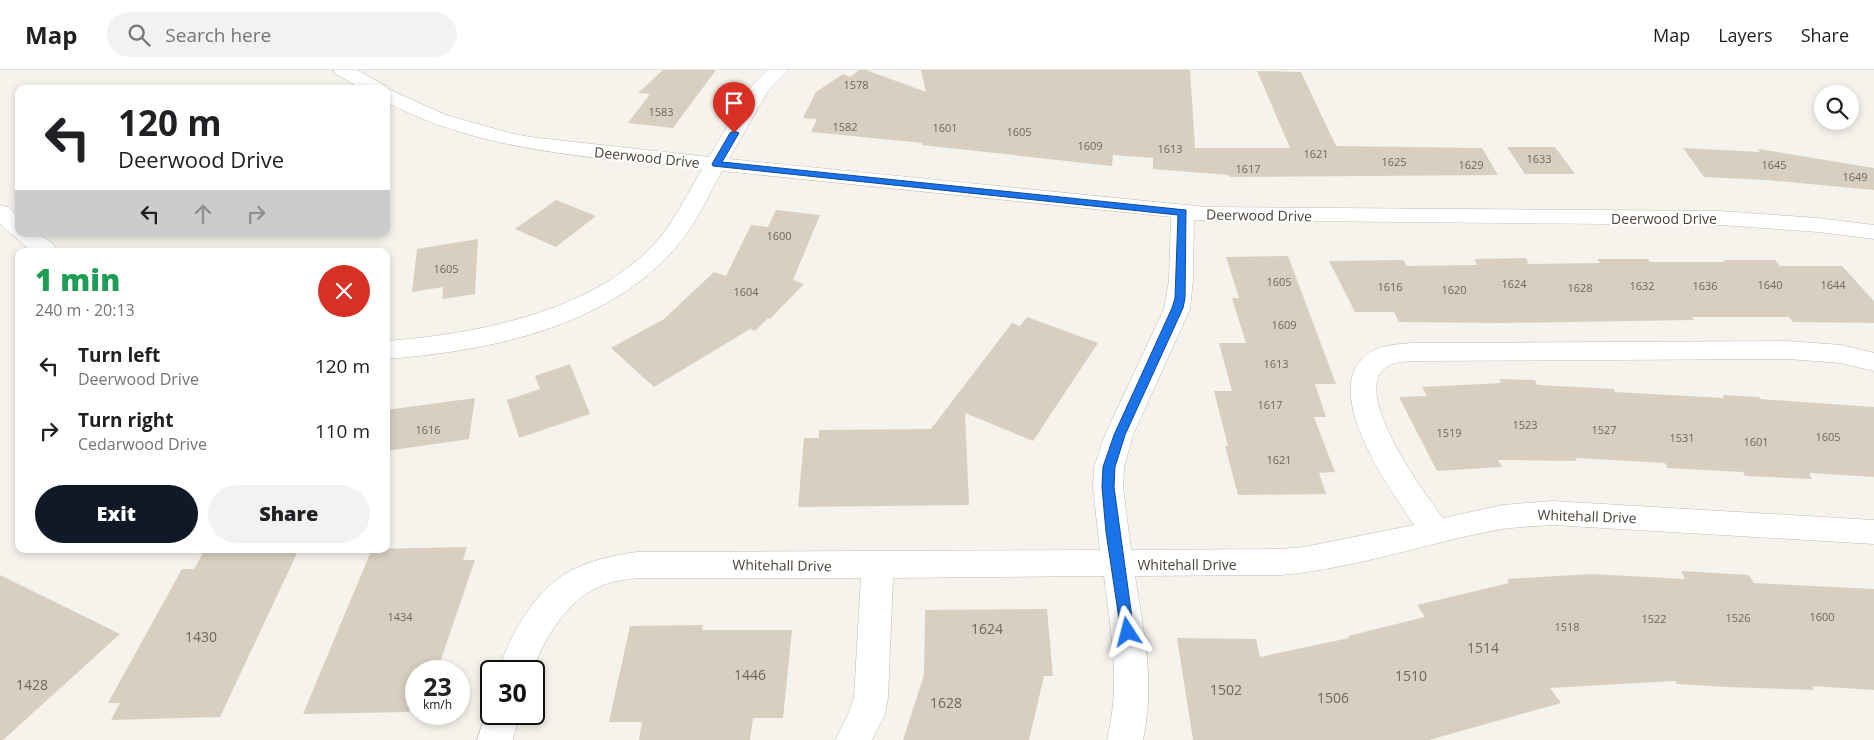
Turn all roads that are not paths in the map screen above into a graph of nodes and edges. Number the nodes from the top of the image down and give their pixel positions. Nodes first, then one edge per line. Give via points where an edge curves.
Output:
1 (343, 70) edge
2 (778, 70) edge
3 (370, 85) edge
4 (390, 96) edge
5 (716, 164) junction
6 (0, 212) edge
7 (1183, 212) junction
8 (15, 225) edge
9 (15, 231) edge
10 (1874, 232) edge
11 (0, 237) edge
12 (28, 237) edge
13 (42, 248) edge
14 (390, 350) edge
15 (1874, 362) edge
16 (1436, 532) junction
17 (1874, 532) edge
18 (1117, 564) junction
19 (878, 565) junction
20 (520, 660) edge
21 (499, 725) edge
22 (495, 740) edge
23 (853, 740) edge
24 (1125, 740) edge

1 - 3 street
2 - 5 street via 760,88
4 - 5 street, Deerwood Drive via 444,122 499,137 559,148
5 - 7 street, Deerwood Drive
5 - 14 street via 667,245 611,289 536,324 483,338
6 - 8 street
7 - 10 street, Deerwood Drive via 1305,216 1720,218
7 - 18 street via 1178,308 1119,435 1109,467 1108,487
9 - 11 street
12 - 13 street
15 - 16 street via 1841,354 1788,350 1423,352 1389,355 1374,362 1366,374 1362,399 1397,473
16 - 17 street, Whitehall Drive via 1503,517 1552,513
16 - 18 street, Whitehall Drive via 1304,560 1247,564
18 - 19 street, Whitehall Drive
18 - 24 street via 1132,663 1130,718
19 - 20 street, Whitehall Drive via 683,564 637,565 602,571 572,587 544,615 533,630
19 - 23 street via 872,697
21 - 22 street

